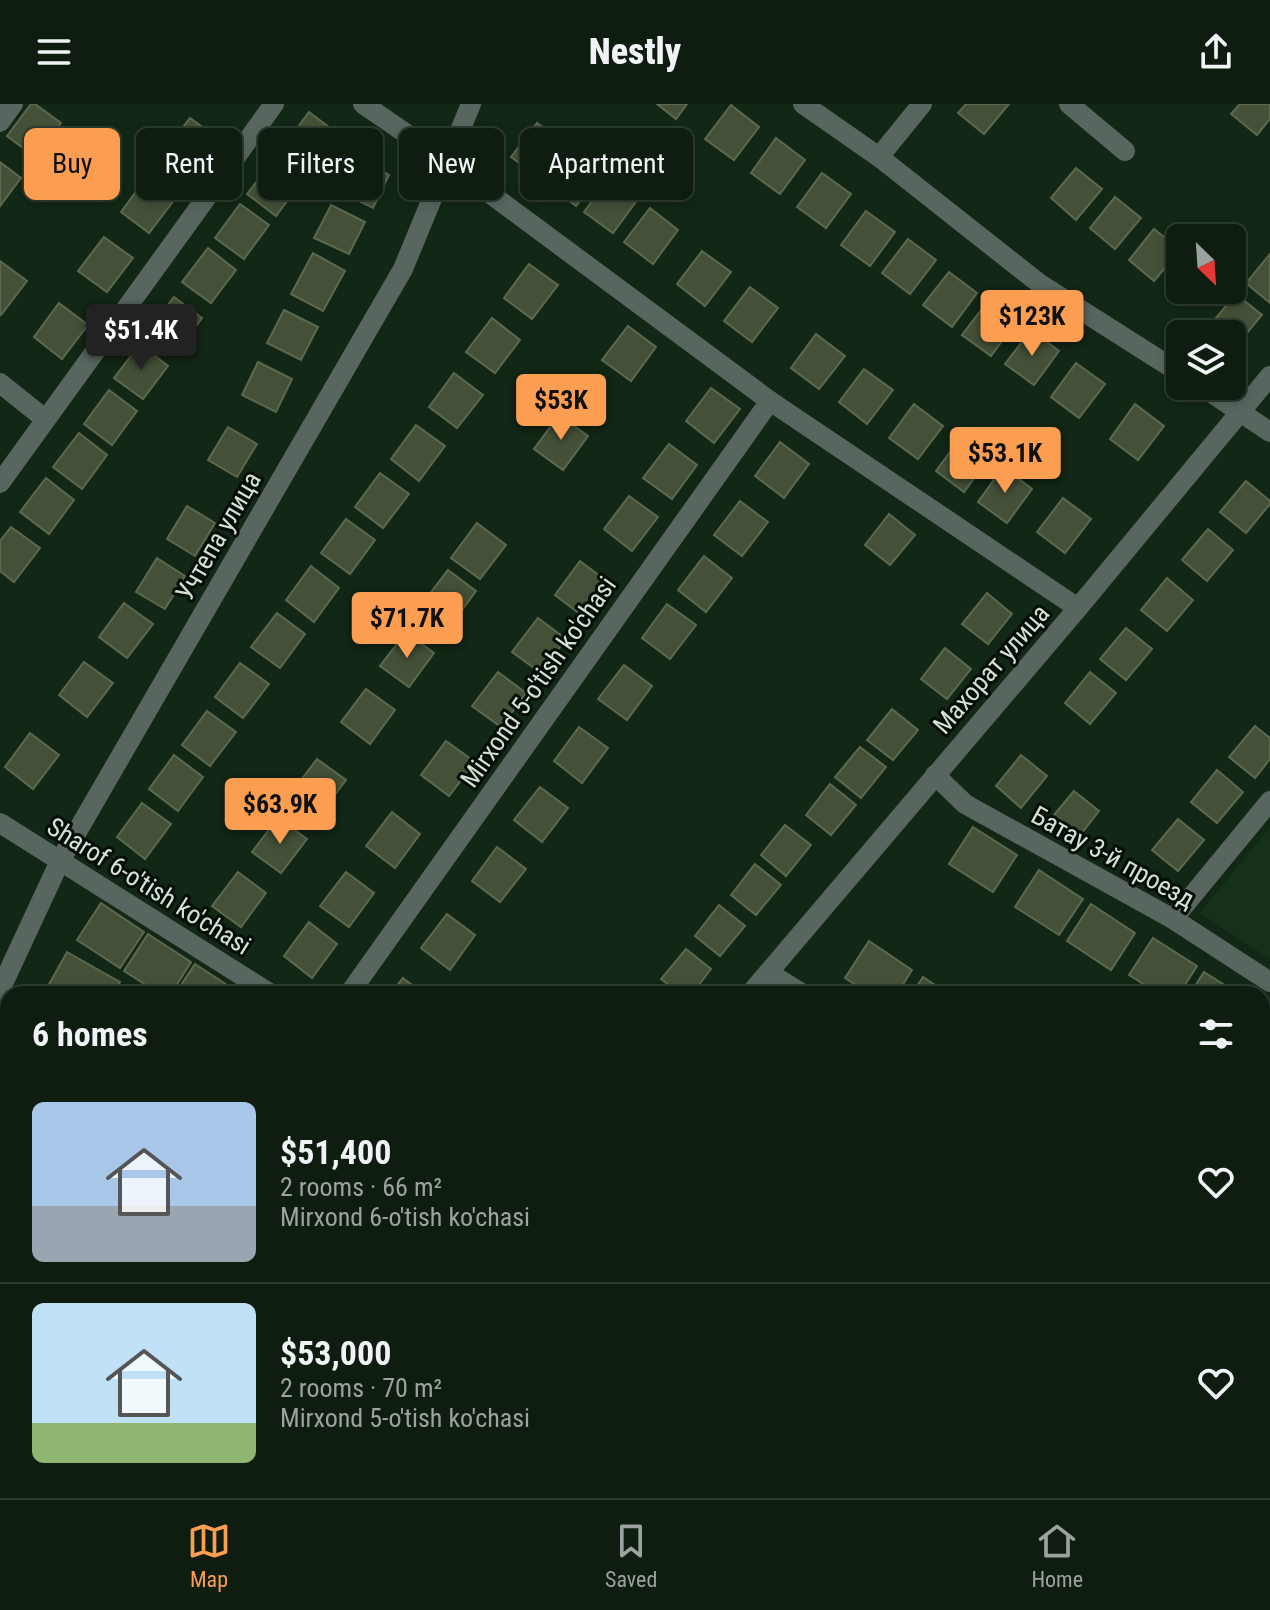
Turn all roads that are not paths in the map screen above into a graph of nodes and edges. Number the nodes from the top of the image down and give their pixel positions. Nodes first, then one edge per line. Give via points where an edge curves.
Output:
1 (13, 104) edge
2 (274, 104) edge
3 (363, 104) edge
4 (471, 104) edge
5 (803, 104) edge
6 (922, 104) edge
7 (1069, 104) edge
8 (0, 122) edge
9 (460, 128) edge
10 (399, 129) edge
11 (1125, 151) dead end
12 (879, 157) junction
13 (430, 200) edge
14 (499, 200) edge
15 (1166, 364) edge
16 (1270, 376) edge
17 (0, 383) edge
18 (1223, 400) edge
19 (770, 401) junction
20 (1241, 412) junction
21 (45, 419) junction
22 (1270, 432) edge
23 (0, 483) edge
24 (1078, 608) junction
25 (935, 775) junction
26 (1270, 801) edge
27 (0, 823) edge
28 (60, 861) junction
29 (1173, 919) junction
30 (769, 973) junction
31 (1270, 982) edge
32 (2, 986) edge
33 (258, 986) edge
34 (355, 986) edge
35 (757, 986) edge
36 (790, 986) edge

1 - 8 street
2 - 21 street
3 - 10 street
4 - 9 street, Учтепа улица
5 - 12 street
6 - 12 street
7 - 11 street
12 - 15 street via 1040,284
13 - 28 street, Учтепа улица via 403,269
14 - 19 street
16 - 20 street, Махорат улица
17 - 21 street
18 - 20 street
19 - 24 street
19 - 34 street, Mirxond 5-o'tish ko'chasi
20 - 22 street
20 - 24 street, Махорат улица
21 - 23 street
24 - 25 street, Махорат улица
25 - 29 street, Батау 3-й проезд via 965,804
25 - 30 street, Махорат улица
26 - 29 street
27 - 28 street, Sharof 6-o'tish ko'chasi
28 - 32 street, Учтепа улица
28 - 33 street, Sharof 6-o'tish ko'chasi
29 - 31 street, Батау 3-й проезд
30 - 35 street, Махорат улица
30 - 36 street

